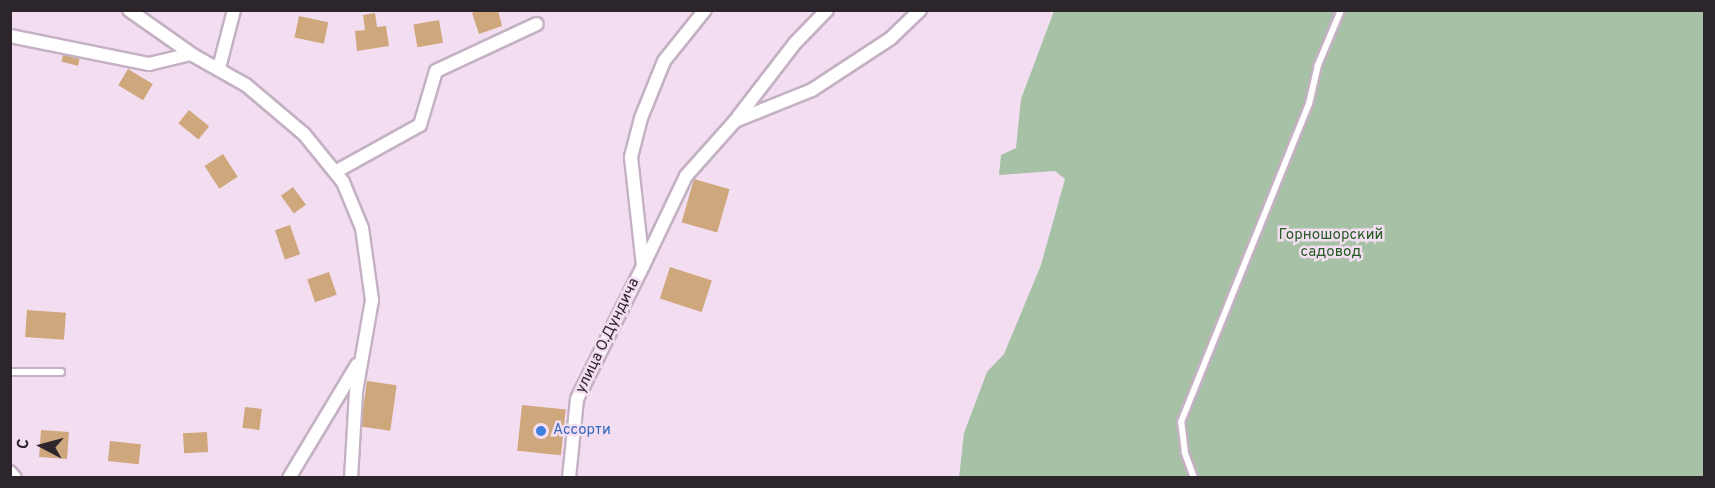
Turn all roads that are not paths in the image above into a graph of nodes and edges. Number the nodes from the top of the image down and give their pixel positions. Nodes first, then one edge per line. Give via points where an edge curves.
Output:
1 (129, 10) edge
2 (234, 10) edge
3 (705, 10) edge
4 (827, 10) edge
5 (920, 10) edge
6 (1341, 10) edge
7 (537, 24) dead end
8 (10, 36) edge
9 (193, 55) junction
10 (219, 68) junction
11 (735, 121) junction
12 (335, 172) junction
13 (643, 266) junction
14 (364, 351) junction
15 (10, 372) edge
16 (61, 372) dead end
17 (10, 472) edge
18 (15, 477) edge
19 (289, 477) edge
20 (351, 477) edge
21 (569, 477) edge
22 (1194, 477) edge

1 - 9 street
2 - 10 street
3 - 13 street, улица О.Дундича via 663,61 631,157
4 - 11 street, улица О.Дундича via 795,43
5 - 11 street, улица О.Дундича via 890,39 812,90
6 - 22 lane via 1318,65 1309,104 1181,422 1185,453
7 - 12 street via 436,71 420,124
8 - 9 street via 149,64
9 - 10 street
10 - 12 street via 304,134
11 - 13 street, улица О.Дундича via 686,177
12 - 14 street via 362,228 372,300
13 - 21 street, улица О.Дундича via 577,399
14 - 19 street
14 - 20 street via 356,392
15 - 16 lane
17 - 18 street

